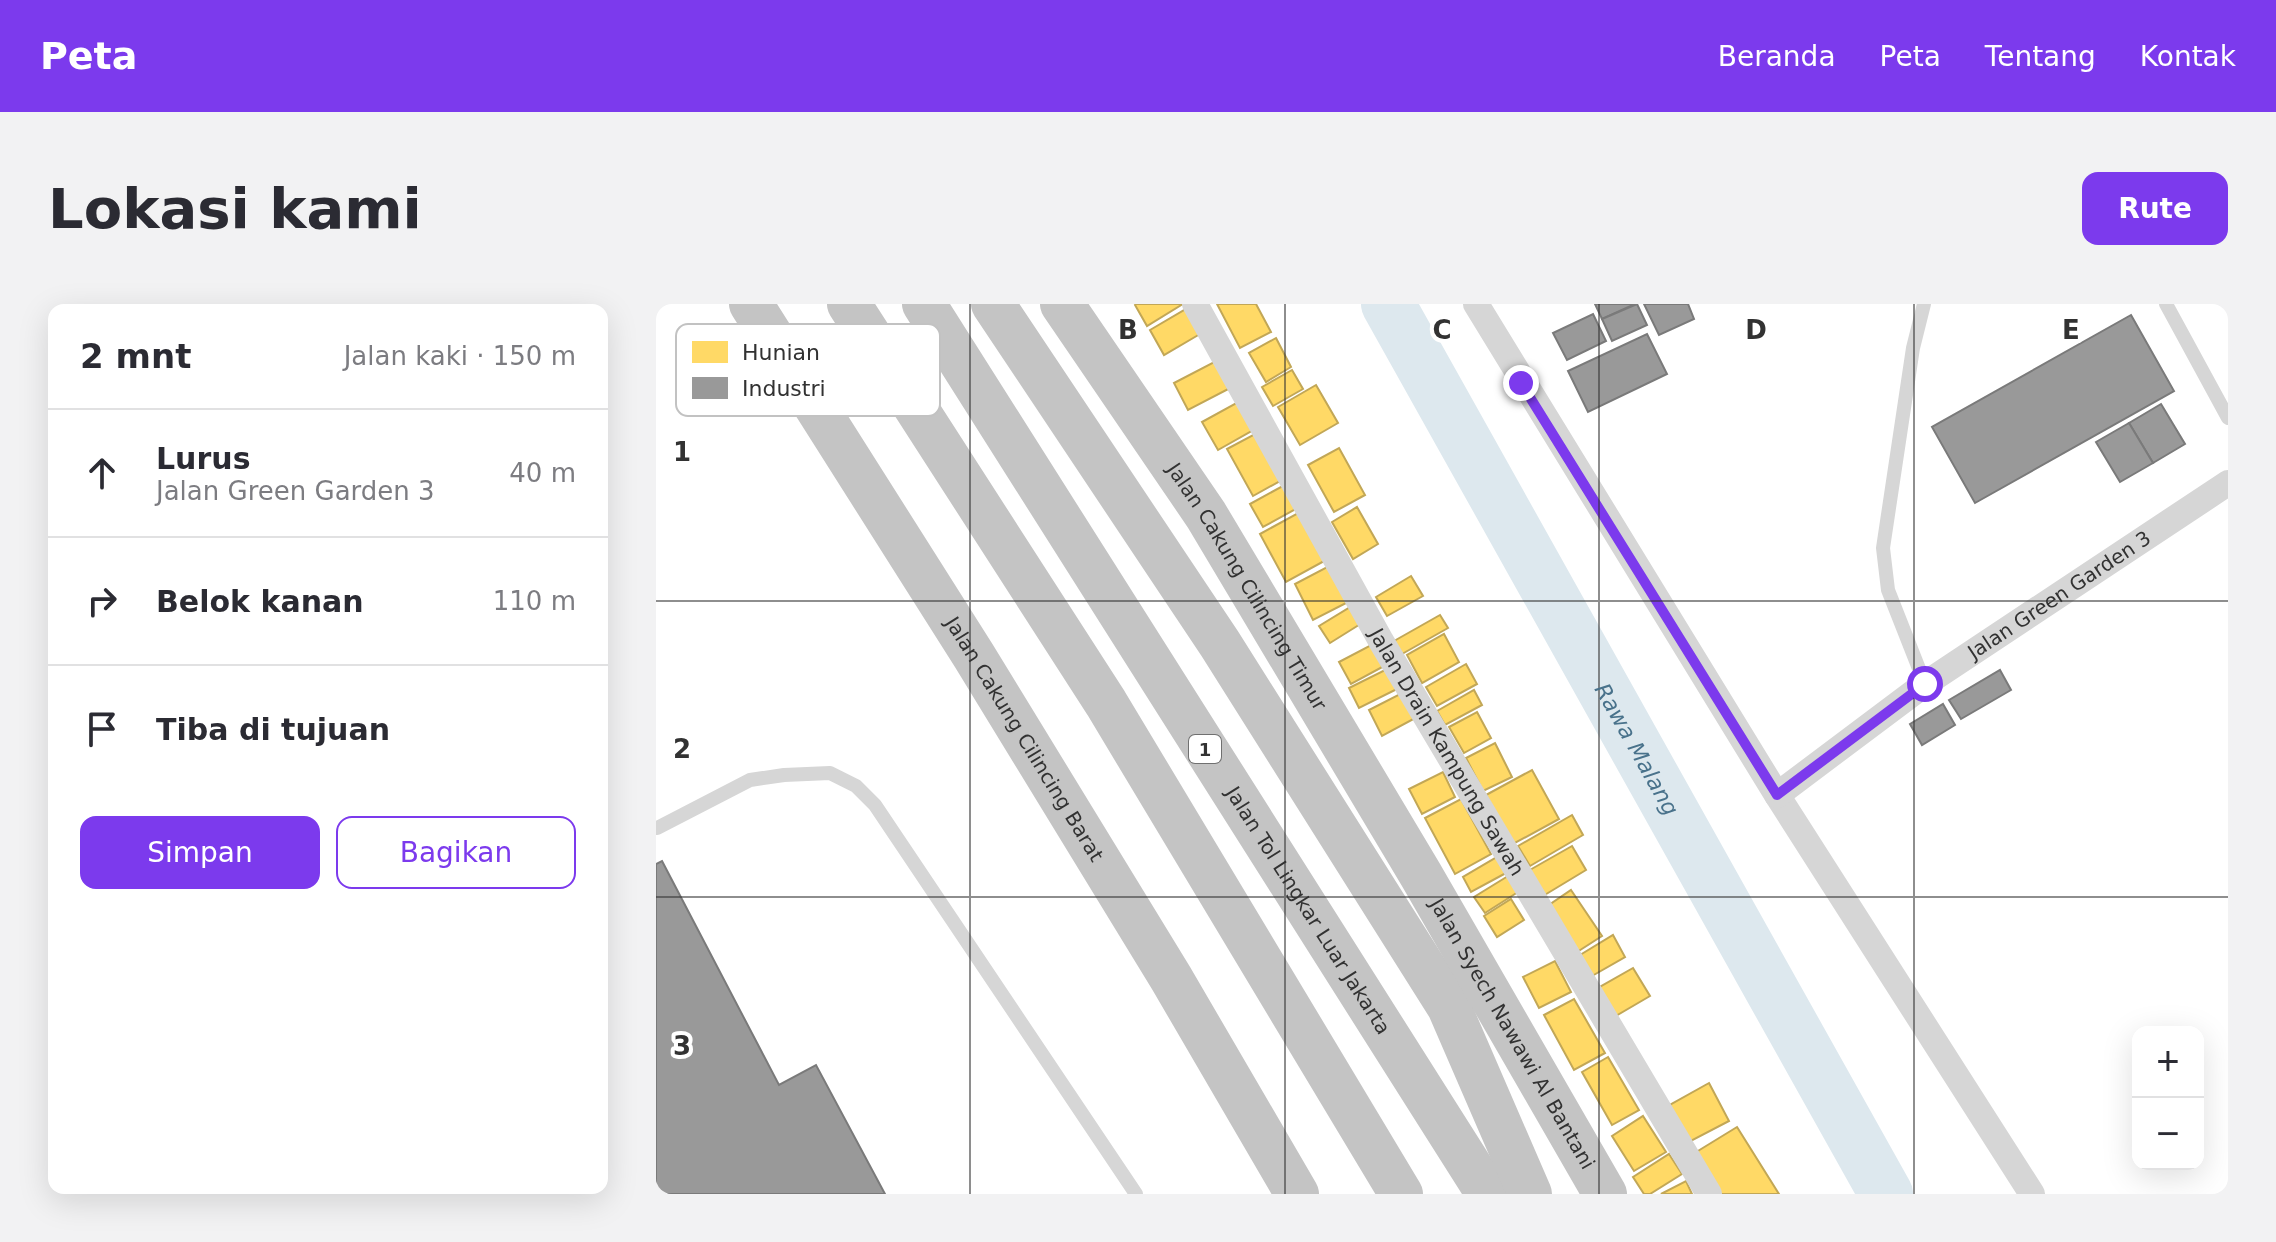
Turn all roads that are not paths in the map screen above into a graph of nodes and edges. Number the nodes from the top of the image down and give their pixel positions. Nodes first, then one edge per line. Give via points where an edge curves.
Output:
1 (751, 304) edge
2 (849, 304) edge
3 (924, 304) edge
4 (993, 304) edge
5 (1062, 304) edge
6 (1195, 304) edge
7 (1476, 304) edge
8 (2166, 304) edge
9 (1928, 306) edge
10 (764, 324) edge
11 (862, 324) edge
12 (937, 324) edge
13 (940, 329) edge
14 (822, 416) edge
15 (921, 416) edge
16 (2228, 418) edge
17 (2228, 483) edge
18 (1925, 684) junction
19 (1777, 795) junction
20 (656, 827) edge
21 (1421, 875) joint
22 (1297, 1189) edge
23 (1136, 1194) edge
24 (1401, 1194) edge
25 (1488, 1194) edge
26 (1530, 1194) edge
27 (1605, 1194) edge
28 (1709, 1194) edge
29 (2032, 1194) edge

1 - 10 highway, Jalan Cakung Cilincing Barat
2 - 11 highway
3 - 12 highway, Jalan Tol Lingkar Luar Jakarta / 1
4 - 26 highway via 1220,644 1449,1007
5 - 21 highway, Jalan Cakung Cilincing Timur via 1206,515
6 - 28 street, Jalan Drain Kampung Sawah via 1381,641
7 - 19 street
8 - 16 lane
9 - 18 lane via 1913,348 1883,548 1888,590
13 - 25 highway, Jalan Tol Lingkar Luar Jakarta / 1
14 - 22 highway, Jalan Cakung Cilincing Barat
15 - 24 highway via 1106,703
17 - 18 street, Jalan Green Garden 3
18 - 19 street, Jalan Green Garden 3
19 - 29 street
20 - 23 lane via 750,780 830,773 856,786 875,805
21 - 27 highway, Jalan Syech Nawawi Al Bantani

